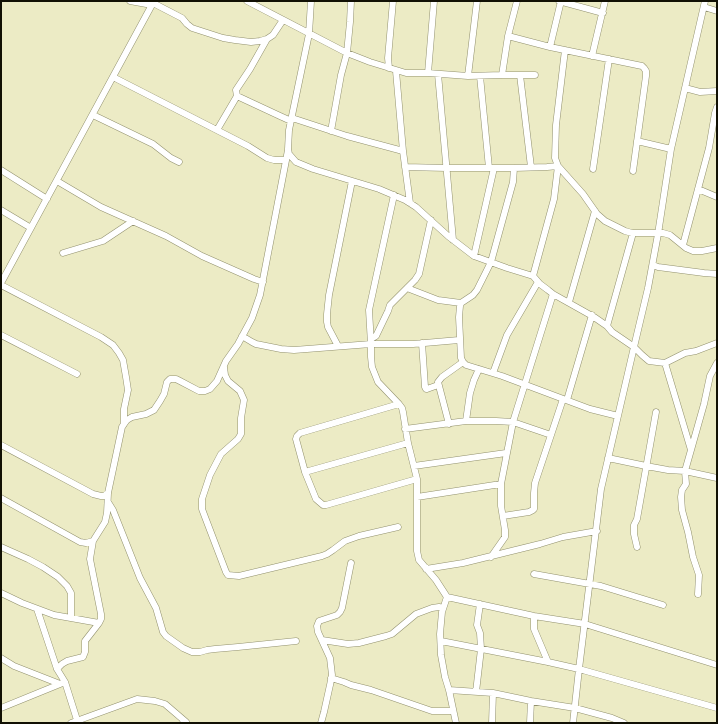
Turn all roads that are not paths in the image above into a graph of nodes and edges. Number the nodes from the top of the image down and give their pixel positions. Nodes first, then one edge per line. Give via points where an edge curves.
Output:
1 (130, 1) edge
2 (247, 1) edge
3 (311, 1) edge
4 (351, 1) edge
5 (393, 1) edge
6 (434, 1) edge
7 (477, 1) edge
8 (517, 1) edge
9 (561, 1) edge
10 (606, 1) edge
11 (153, 3) edge
12 (705, 4) edge
13 (717, 10) edge
14 (603, 13) junction
15 (283, 20) junction
16 (309, 34) junction
17 (508, 36) junction
18 (268, 39) junction
19 (550, 47) junction
20 (565, 50) junction
21 (347, 54) junction
22 (592, 56) junction
23 (609, 59) junction
24 (389, 68) junction
25 (396, 71) junction
26 (428, 73) junction
27 (438, 74) junction
28 (520, 74) junction
29 (502, 75) junction
30 (535, 75) dead end
31 (468, 76) junction
32 (480, 76) junction
33 (113, 77) junction
34 (685, 88) junction
35 (717, 91) edge
36 (237, 96) junction
37 (717, 107) edge
38 (93, 115) junction
39 (292, 120) junction
40 (217, 130) junction
41 (331, 131) junction
42 (637, 141) junction
43 (288, 149) junction
44 (671, 149) junction
45 (403, 151) junction
46 (286, 160) junction
47 (179, 162) dead end
48 (558, 166) junction
49 (405, 167) junction
50 (447, 168) junction
51 (492, 168) junction
52 (514, 168) junction
53 (531, 168) junction
54 (593, 169) dead end
55 (1, 170) edge
56 (633, 171) dead end
57 (57, 181) junction
58 (352, 181) junction
59 (698, 189) junction
60 (394, 195) junction
61 (717, 197) edge
62 (47, 199) junction
63 (410, 204) junction
64 (1, 210) edge
65 (595, 212) junction
66 (431, 220) junction
67 (133, 221) junction
68 (31, 228) junction
69 (633, 233) junction
70 (658, 234) junction
71 (454, 240) junction
72 (683, 245) junction
73 (717, 248) edge
74 (63, 253) dead end
75 (474, 256) junction
76 (491, 262) junction
77 (653, 265) junction
78 (717, 274) edge
79 (533, 276) junction
80 (263, 282) junction
81 (538, 282) junction
82 (1, 284) edge
83 (407, 288) junction
84 (554, 294) junction
85 (569, 302) junction
86 (461, 303) junction
87 (592, 315) junction
88 (607, 326) junction
89 (1, 335) edge
90 (242, 336) junction
91 (459, 340) junction
92 (371, 341) junction
93 (422, 343) junction
94 (717, 343) edge
95 (338, 346) junction
96 (634, 347) junction
97 (463, 362) junction
98 (666, 363) junction
99 (717, 363) edge
100 (224, 366) junction
101 (479, 369) junction
102 (493, 373) junction
103 (77, 374) dead end
104 (525, 384) junction
105 (438, 385) junction
106 (565, 399) junction
107 (399, 404) junction
108 (656, 412) dead end
109 (618, 416) junction
110 (466, 421) junction
111 (512, 422) junction
112 (124, 424) junction
113 (449, 424) junction
114 (405, 428) junction
115 (551, 435) junction
116 (408, 443) junction
117 (1, 445) edge
118 (691, 450) junction
119 (506, 453) junction
120 (608, 458) junction
121 (414, 466) junction
122 (646, 466) junction
123 (685, 471) junction
124 (305, 472) junction
125 (717, 478) edge
126 (417, 479) junction
127 (501, 484) junction
128 (108, 493) junction
129 (417, 497) junction
130 (1, 498) edge
131 (108, 502) junction
132 (503, 516) junction
133 (398, 527) dead end
134 (597, 531) junction
135 (93, 541) junction
136 (1, 547) edge
137 (637, 547) dead end
138 (491, 556) junction
139 (351, 563) dead end
140 (426, 569) junction
141 (534, 574) dead end
142 (590, 584) junction
143 (1, 593) edge
144 (698, 594) dead end
145 (447, 597) junction
146 (480, 604) junction
147 (663, 605) dead end
148 (443, 608) junction
149 (37, 609) junction
150 (534, 616) junction
151 (71, 618) junction
152 (99, 623) junction
153 (585, 624) junction
154 (322, 640) junction
155 (296, 641) dead end
156 (441, 641) junction
157 (481, 649) junction
158 (1, 658) edge
159 (548, 662) junction
160 (717, 666) edge
161 (58, 669) junction
162 (579, 670) junction
163 (331, 678) junction
164 (63, 683) junction
165 (449, 690) junction
166 (476, 692) junction
167 (493, 693) junction
168 (531, 701) junction
169 (1, 708) edge
170 (575, 708) junction
171 (717, 708) edge
172 (453, 711) junction
173 (78, 722) edge
174 (71, 723) edge
175 (183, 723) edge
176 (321, 723) edge
177 (456, 723) edge
178 (492, 723) edge
179 (530, 723) edge
180 (573, 723) edge
181 (624, 723) edge

1 - 11 street
2 - 15 street
3 - 16 street
4 - 21 street
5 - 24 street
6 - 26 street
7 - 31 street
8 - 17 street
9 - 14 street
9 - 19 street
10 - 14 street
11 - 18 street via 182,18 192,28 223,38 251,42
11 - 33 street
12 - 13 street
12 - 34 street
14 - 22 street
15 - 16 street
15 - 18 street
16 - 21 street
16 - 39 street
17 - 19 street
17 - 29 street
18 - 36 street via 236,90
19 - 20 street
20 - 22 street
20 - 48 street via 556,125 555,158
21 - 24 street
21 - 41 street
22 - 23 street
23 - 42 street via 642,66 646,71
23 - 54 street
24 - 25 street
25 - 26 street
25 - 45 street
26 - 27 street
27 - 31 street
27 - 50 street
28 - 29 street
28 - 30 street
28 - 53 street
29 - 32 street
31 - 32 street
32 - 51 street
33 - 38 street
33 - 40 street
34 - 35 street via 700,92
34 - 44 street
36 - 39 street
36 - 40 street
37 - 59 street
38 - 47 street via 153,144
38 - 57 street
39 - 41 street
39 - 43 street
40 - 46 street via 266,158
41 - 45 street
42 - 44 street
42 - 56 street
43 - 46 street
43 - 58 street via 296,162
44 - 70 street
45 - 49 street
46 - 80 street
48 - 53 street
48 - 65 street
48 - 79 street via 554,199
49 - 50 street
49 - 63 street
50 - 51 street
50 - 71 street
51 - 52 street
51 - 75 street
52 - 53 street
52 - 76 street via 513,182
55 - 62 street
57 - 62 street
57 - 67 street via 100,207
58 - 60 street
58 - 95 street via 327,314 328,327
59 - 61 street
59 - 72 street
60 - 63 street
60 - 92 street via 370,301
62 - 68 street
63 - 66 street
64 - 68 street
65 - 69 street via 605,221
65 - 85 street
66 - 71 street
66 - 83 street via 419,274
67 - 74 street via 103,241
67 - 80 street via 202,256
68 - 82 street
69 - 70 street
69 - 88 street
70 - 72 street via 670,236
70 - 77 street
71 - 75 street
72 - 73 street via 693,251
75 - 76 street
76 - 79 street
76 - 86 street via 477,290
77 - 78 street
77 - 96 street
79 - 81 street
80 - 90 street via 252,318
81 - 84 street
81 - 102 street via 506,334
82 - 112 street via 113,345 123,360 128,390
83 - 86 street via 438,300
83 - 92 street via 390,305 376,336
84 - 85 street
84 - 104 street
85 - 87 street
86 - 91 street
87 - 88 street
87 - 106 street
88 - 96 street
89 - 103 street
90 - 95 street via 252,342 282,350
90 - 100 street
91 - 93 street
91 - 97 street
92 - 93 street
92 - 95 street
92 - 107 street via 372,367 378,382
93 - 105 street via 425,387 428,389
94 - 98 street via 685,353
96 - 98 street via 649,361
96 - 109 street
97 - 101 street
97 - 105 street via 442,377
98 - 118 street
99 - 118 street via 710,376
100 - 112 street via 214,385 205,391 199,392 176,379 170,379 154,410 132,417
100 - 133 street via 228,381 240,391 244,400 242,434 221,454 210,475 202,499 202,509 228,574 239,576 322,556 345,541
101 - 102 street
101 - 110 street via 470,393
102 - 104 street
104 - 106 street
104 - 111 street
105 - 113 street
106 - 109 street
106 - 115 street
107 - 114 street
107 - 124 street via 300,433 296,439
108 - 122 street
109 - 120 street
110 - 111 street
110 - 113 street
111 - 115 street
111 - 119 street
112 - 128 street
113 - 114 street
114 - 116 street
115 - 132 street via 536,483 533,510
116 - 121 street
116 - 124 street
117 - 128 street via 93,494 104,496
118 - 123 street
119 - 121 street
119 - 127 street
120 - 122 street
120 - 134 street via 601,489
121 - 126 street
122 - 123 street
122 - 137 street via 634,525
123 - 125 street
123 - 144 street via 682,510 699,575
124 - 126 street via 316,499 323,505
126 - 129 street
127 - 129 street
127 - 132 street
128 - 131 street
129 - 140 street via 417,551 419,560
130 - 135 street via 80,542
131 - 135 street via 105,522
131 - 155 street via 166,636 192,652
132 - 138 street via 505,537
134 - 138 street
134 - 142 street
135 - 152 street via 90,559 101,614
136 - 151 street via 43,567 67,586 71,593
138 - 140 street
139 - 154 street via 340,612 317,623
140 - 145 street
141 - 142 street
142 - 147 street
142 - 153 street
143 - 149 street
145 - 146 street
145 - 148 street
146 - 150 street
146 - 157 street via 477,625
148 - 154 street via 432,608 416,614 392,634 380,638 348,644
148 - 156 street
149 - 151 street
149 - 161 street
150 - 153 street
150 - 159 street via 534,629
151 - 152 street
152 - 161 street via 85,641 83,657 67,661
153 - 160 street
153 - 162 street
154 - 163 street via 330,658
156 - 157 street
156 - 165 street
157 - 159 street
157 - 166 street
158 - 164 street via 14,666
159 - 162 street
161 - 164 street
162 - 170 street
162 - 171 street
163 - 172 street via 432,711
163 - 176 street
164 - 169 street
164 - 173 street
165 - 166 street
165 - 172 street
166 - 167 street
167 - 168 street
167 - 178 street
168 - 170 street
168 - 179 street
170 - 180 street
170 - 181 street
172 - 177 street
173 - 174 street
173 - 175 street via 137,699 165,704 186,722

